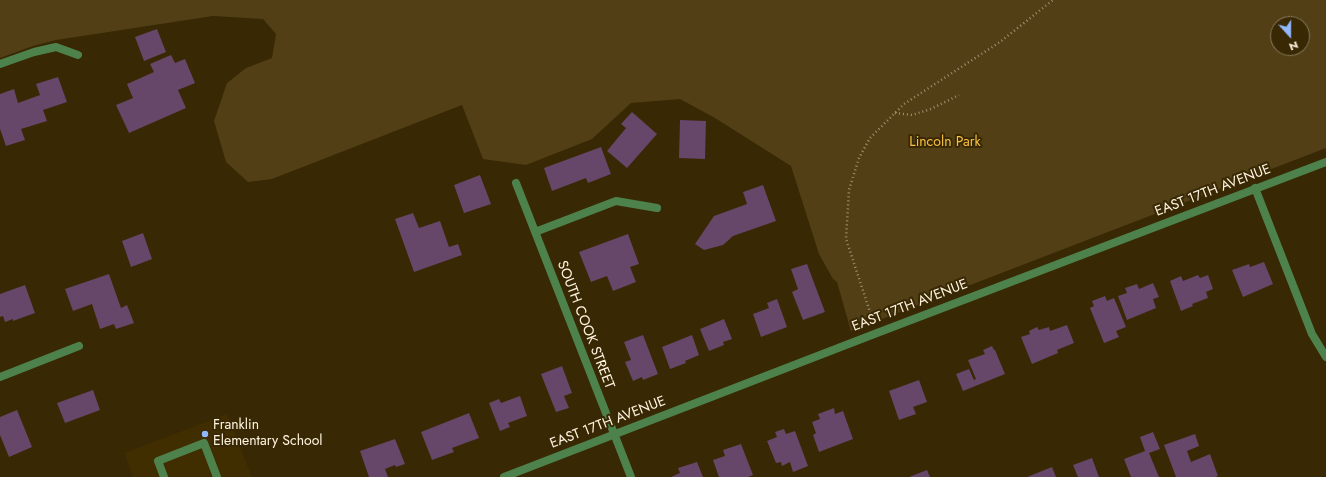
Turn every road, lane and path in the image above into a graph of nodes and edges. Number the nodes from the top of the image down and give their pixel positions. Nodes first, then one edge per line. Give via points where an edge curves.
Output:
1 (1053, 0) edge
2 (78, 55) dead end
3 (0, 64) edge
4 (959, 95) dead end
5 (895, 113) junction
6 (1326, 162) edge
7 (516, 183) dead end
8 (1255, 188) junction
9 (657, 208) dead end
10 (535, 232) junction
11 (877, 333) junction
12 (79, 346) dead end
13 (1326, 357) edge
14 (0, 377) edge
15 (614, 435) junction
16 (164, 477) edge
17 (217, 477) edge
18 (504, 477) edge
19 (630, 477) edge

1 - 5 path via 1000,42 904,104
2 - 3 street via 56,47
4 - 5 path via 912,115
5 - 11 path via 870,138 859,158 849,190 846,238
6 - 8 street, EAST 17TH AVENUE
7 - 10 street, SOUTH COOK STREET
8 - 11 street, EAST 17TH AVENUE
8 - 13 street via 1312,334
9 - 10 street via 616,201
10 - 15 street, SOUTH COOK STREET
11 - 15 street, EAST 17TH AVENUE
12 - 14 street
15 - 18 street, EAST 17TH AVENUE
15 - 19 street, SOUTH COOK STREET
16 - 17 street via 158,461 204,443

